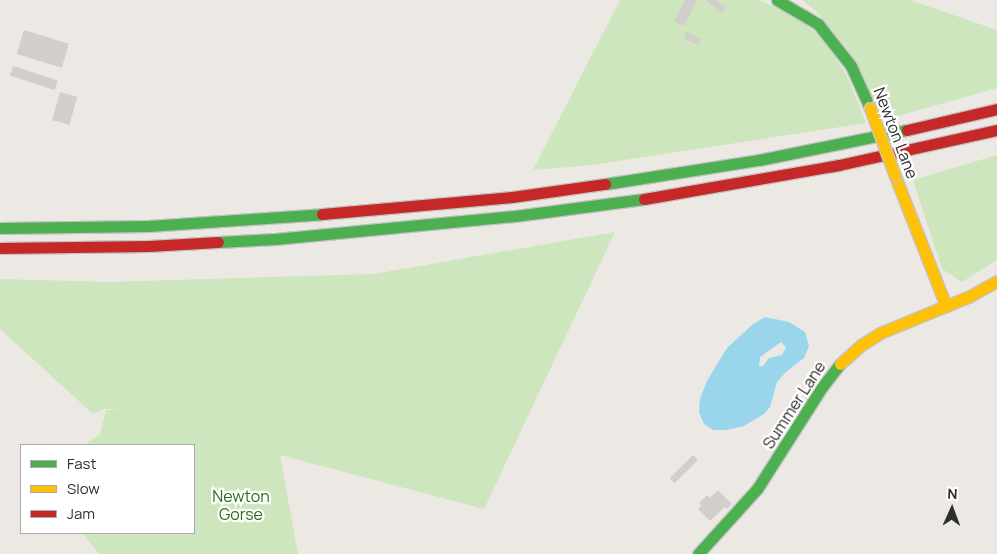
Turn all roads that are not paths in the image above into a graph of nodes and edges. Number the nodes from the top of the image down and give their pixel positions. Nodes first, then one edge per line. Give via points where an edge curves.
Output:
1 (777, 0) edge
2 (997, 109) edge
3 (997, 130) edge
4 (0, 228) edge
5 (0, 248) edge
6 (997, 281) edge
7 (946, 306) junction
8 (698, 554) edge

1 - 7 main road, Newton Lane, bridge via 818,24 851,66
2 - 4 main road via 758,160 512,197 272,219 148,226
3 - 5 main road via 762,179 606,205 516,216 265,240
6 - 7 main road, Summer Lane
7 - 8 main road, Summer Lane via 880,333 844,360 822,387 757,489

